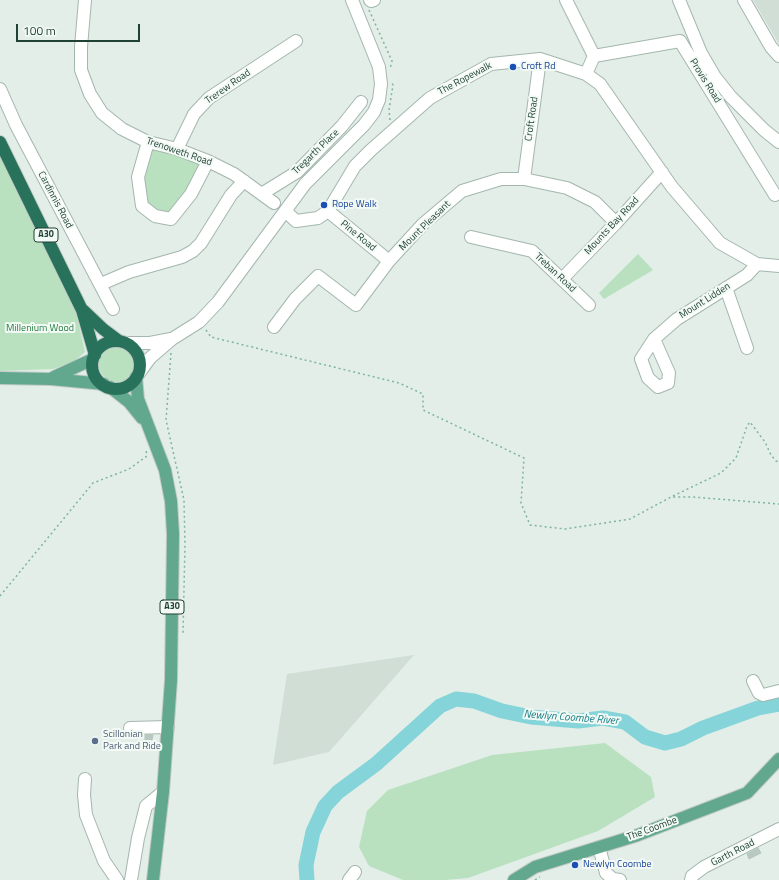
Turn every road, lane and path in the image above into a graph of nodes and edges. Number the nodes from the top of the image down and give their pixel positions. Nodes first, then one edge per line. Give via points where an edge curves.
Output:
1 (85, 0) edge
2 (352, 0) edge
3 (372, 0) edge
4 (679, 0) edge
5 (744, 0) edge
6 (571, 2) edge
7 (296, 41) dead end
8 (594, 56) junction
9 (779, 56) edge
10 (540, 59) junction
11 (586, 74) junction
12 (384, 76) junction
13 (0, 89) edge
14 (361, 102) dead end
15 (394, 130) junction
16 (0, 142) edge
17 (148, 142) junction
18 (779, 142) edge
19 (177, 149) junction
20 (208, 161) junction
21 (662, 172) junction
22 (524, 179) junction
23 (244, 181) junction
24 (263, 194) junction
25 (775, 195) dead end
26 (274, 203) dead end
27 (284, 211) junction
28 (328, 211) junction
29 (616, 223) junction
30 (471, 237) dead end
31 (389, 261) junction
32 (757, 264) junction
33 (779, 266) edge
34 (562, 279) junction
35 (101, 284) junction
36 (726, 288) junction
37 (589, 305) dead end
38 (113, 309) dead end
39 (82, 310) junction
40 (199, 322) junction
41 (274, 327) dead end
42 (172, 339) junction
43 (654, 339) dead end
44 (123, 342) junction
45 (748, 348) dead end
46 (94, 357) junction
47 (138, 375) junction
48 (0, 378) edge
49 (51, 379) junction
50 (107, 386) junction
51 (146, 422) junction
52 (145, 448) dead end
53 (779, 462) edge
54 (671, 497) junction
55 (779, 504) edge
56 (0, 596) edge
57 (752, 681) dead end
58 (779, 691) edge
59 (168, 727) junction
60 (130, 728) dead end
61 (779, 759) edge
62 (85, 779) dead end
63 (163, 792) junction
64 (779, 829) edge
65 (599, 847) junction
66 (544, 874) dead end
67 (117, 880) edge
68 (131, 880) edge
69 (153, 880) edge
70 (514, 880) edge
71 (535, 880) edge
72 (620, 880) edge
73 (691, 880) edge

1 - 17 street, Trenoweth Road via 81,70 90,94 102,113 122,129
2 - 12 street
3 - 12 path via 369,12 392,61
4 - 18 street via 701,53 715,77 731,97
5 - 9 street via 771,47
6 - 8 street
7 - 19 street, Trerew Road via 209,98 194,114
8 - 11 street
8 - 25 street, Provis Road via 680,41
10 - 11 street, The Ropewalk
10 - 15 street, The Ropewalk via 491,64 430,98
10 - 22 street, Croft Road
11 - 21 street, The Ropewalk via 600,84
12 - 15 path via 393,85 389,118
12 - 27 street via 374,112 305,184
13 - 35 street, Cardinnis Road via 16,125
14 - 24 street, Tregarth Place via 298,172
15 - 28 street, The Ropewalk via 356,166
16 - 39 highway, A30
17 - 19 street, Trenoweth Road
17 - 20 street via 138,177 142,206 155,216 170,219 191,194
19 - 20 street, Trenoweth Road
20 - 23 street, Trenoweth Road
21 - 29 street, Mounts Bay Road
21 - 32 street, The Ropewalk via 720,243
22 - 29 street, Mount Pleasant via 567,188 595,202
22 - 31 street, Mount Pleasant via 501,179 462,191 423,224
23 - 24 street, Trenoweth Road
23 - 35 street via 231,195 201,243 193,251
24 - 26 street, Trenoweth Road
27 - 28 street via 296,221 318,218
27 - 40 street via 235,281
28 - 31 street, Pine Road
29 - 34 street, Mounts Bay Road
30 - 34 street, Treban Road via 532,251
31 - 41 street, Mount Pleasant via 356,305 318,276 295,299
32 - 33 street
32 - 36 street, Mount Lidden via 747,275
34 - 37 street, Treban Road
35 - 38 street, Cardinnis Road
36 - 43 street, Mount Lidden via 676,319
36 - 45 street
39 - 44 highway, A30
39 - 46 highway, A30
40 - 42 street
40 - 54 path via 211,337 399,383 423,394 423,410 524,458 521,503 530,525 565,529 630,519
42 - 44 street via 150,343
42 - 47 street via 150,358
44 - 46 highway via 102,345
44 - 47 highway via 138,355
46 - 49 main road
46 - 50 highway via 95,374
47 - 50 highway via 125,386
47 - 51 main road, A30 via 138,397
48 - 49 main road
49 - 50 main road
50 - 51 main road, A30 via 129,402
51 - 59 main road, A30 via 165,470 172,507 171,680
52 - 56 path via 147,456 129,469 93,483
53 - 54 path via 771,455 750,422 736,458 721,473
54 - 55 path via 693,496
57 - 58 street via 763,695
59 - 60 street
59 - 63 main road, A30
61 - 65 main road, The Coombe via 747,793 638,835
62 - 67 street via 86,815 104,862
63 - 68 street via 146,806
63 - 69 main road, A30
64 - 73 street, Garth Road via 704,867 692,876
65 - 70 main road, The Coombe via 535,867
65 - 72 street via 606,873 613,879
66 - 71 path

